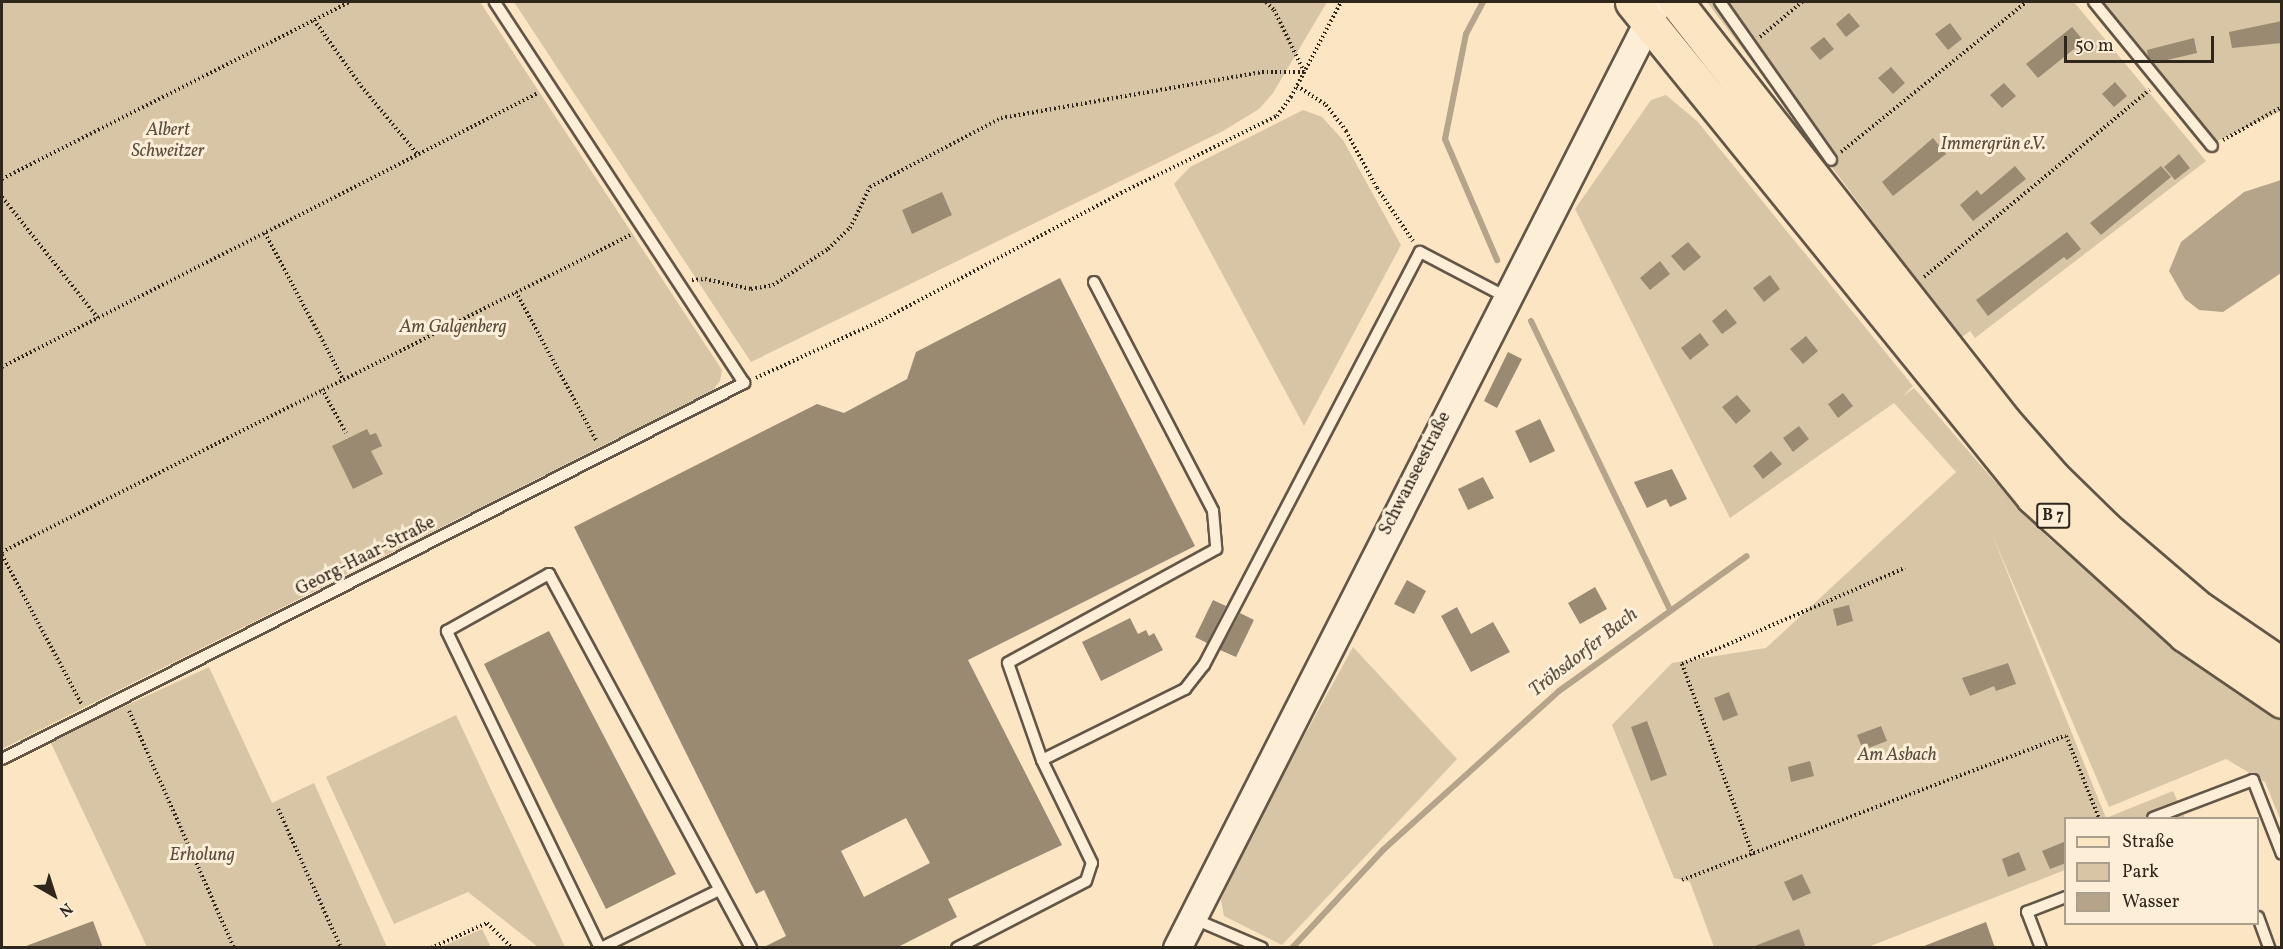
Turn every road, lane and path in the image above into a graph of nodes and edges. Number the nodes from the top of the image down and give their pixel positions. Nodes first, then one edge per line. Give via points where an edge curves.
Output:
1 (349, 2) edge
2 (495, 2) edge
3 (1266, 2) edge
4 (1341, 2) edge
5 (1676, 2) edge
6 (1720, 2) edge
7 (1802, 2) edge
8 (2026, 2) edge
9 (2094, 2) edge
10 (1646, 9) edge
11 (314, 20) junction
12 (1750, 45) junction
13 (1304, 72) junction
14 (2158, 82) junction
15 (552, 86) junction
16 (1297, 86) junction
17 (2282, 107) edge
18 (2212, 146) joint
19 (418, 155) junction
20 (1831, 160) joint
21 (2, 179) edge
22 (2, 197) edge
23 (643, 229) junction
24 (265, 233) junction
25 (1420, 252) junction
26 (1918, 281) dead end
27 (1094, 282) dead end
28 (683, 287) junction
29 (516, 292) junction
30 (1506, 297) junction
31 (98, 318) junction
32 (2, 367) edge
33 (343, 379) junction
34 (744, 383) junction
35 (322, 389) junction
36 (346, 433) dead end
37 (603, 455) junction
38 (2, 553) edge
39 (1905, 568) dead end
40 (2282, 664) edge
41 (124, 699) junction
42 (2282, 701) edge
43 (89, 717) junction
44 (2, 759) edge
45 (1042, 760) junction
46 (278, 809) dead end
47 (2098, 817) edge
48 (2158, 817) edge
49 (2282, 854) edge
50 (1753, 855) junction
51 (1682, 880) dead end
52 (719, 890) junction
53 (2064, 898) edge
54 (1192, 917) junction
55 (2259, 920) edge
56 (234, 948) edge
57 (341, 948) edge
58 (430, 948) edge
59 (512, 948) edge
60 (601, 948) edge
61 (751, 948) edge
62 (957, 948) edge
63 (1177, 948) edge
64 (1262, 948) edge
65 (2041, 948) edge
66 (2269, 948) edge

1 - 11 path
2 - 15 lane
3 - 13 path via 1274,10
4 - 13 path
5 - 40 main road, B 7 via 2004,421 2053,477 2105,528 2200,609
6 - 12 lane
7 - 12 path
8 - 20 path
9 - 14 lane
10 - 30 street, Schwanseestraße
10 - 42 main road, B 7 via 2033,497 2185,635
11 - 19 path via 361,86
11 - 21 path
12 - 20 lane
13 - 16 path
13 - 28 path via 1262,72 1001,118 870,187 850,228 828,249 773,285 751,289 695,279
14 - 18 lane
14 - 26 path
15 - 19 path
15 - 23 lane
16 - 25 path via 1326,105 1346,131 1377,188
16 - 34 path via 1277,116 1259,127 1121,192 882,320
17 - 18 path
19 - 24 path
22 - 31 path
23 - 28 lane
23 - 29 path
24 - 31 path
24 - 33 path
25 - 30 lane
25 - 45 lane via 1204,665 1185,689
27 - 45 lane via 1213,511 1216,549 1008,663
28 - 34 lane
29 - 33 path
29 - 37 path
30 - 54 street, Schwanseestraße
31 - 32 path
33 - 35 path
34 - 37 lane, Georg-Haar-Straße
35 - 36 path
35 - 38 path
37 - 41 lane, Georg-Haar-Straße
38 - 43 path
39 - 50 path via 1682,664
41 - 43 lane, Georg-Haar-Straße
41 - 56 path
43 - 44 lane, Georg-Haar-Straße
45 - 62 lane via 1092,864 1086,881
46 - 57 path
47 - 50 path via 2066,736
48 - 49 lane via 2253,780
50 - 51 path
52 - 60 lane
52 - 60 lane via 549,574 447,631
52 - 61 lane
53 - 65 lane via 2027,912
54 - 63 street, Schwanseestraße
54 - 64 lane
55 - 66 lane
58 - 59 path via 487,923

